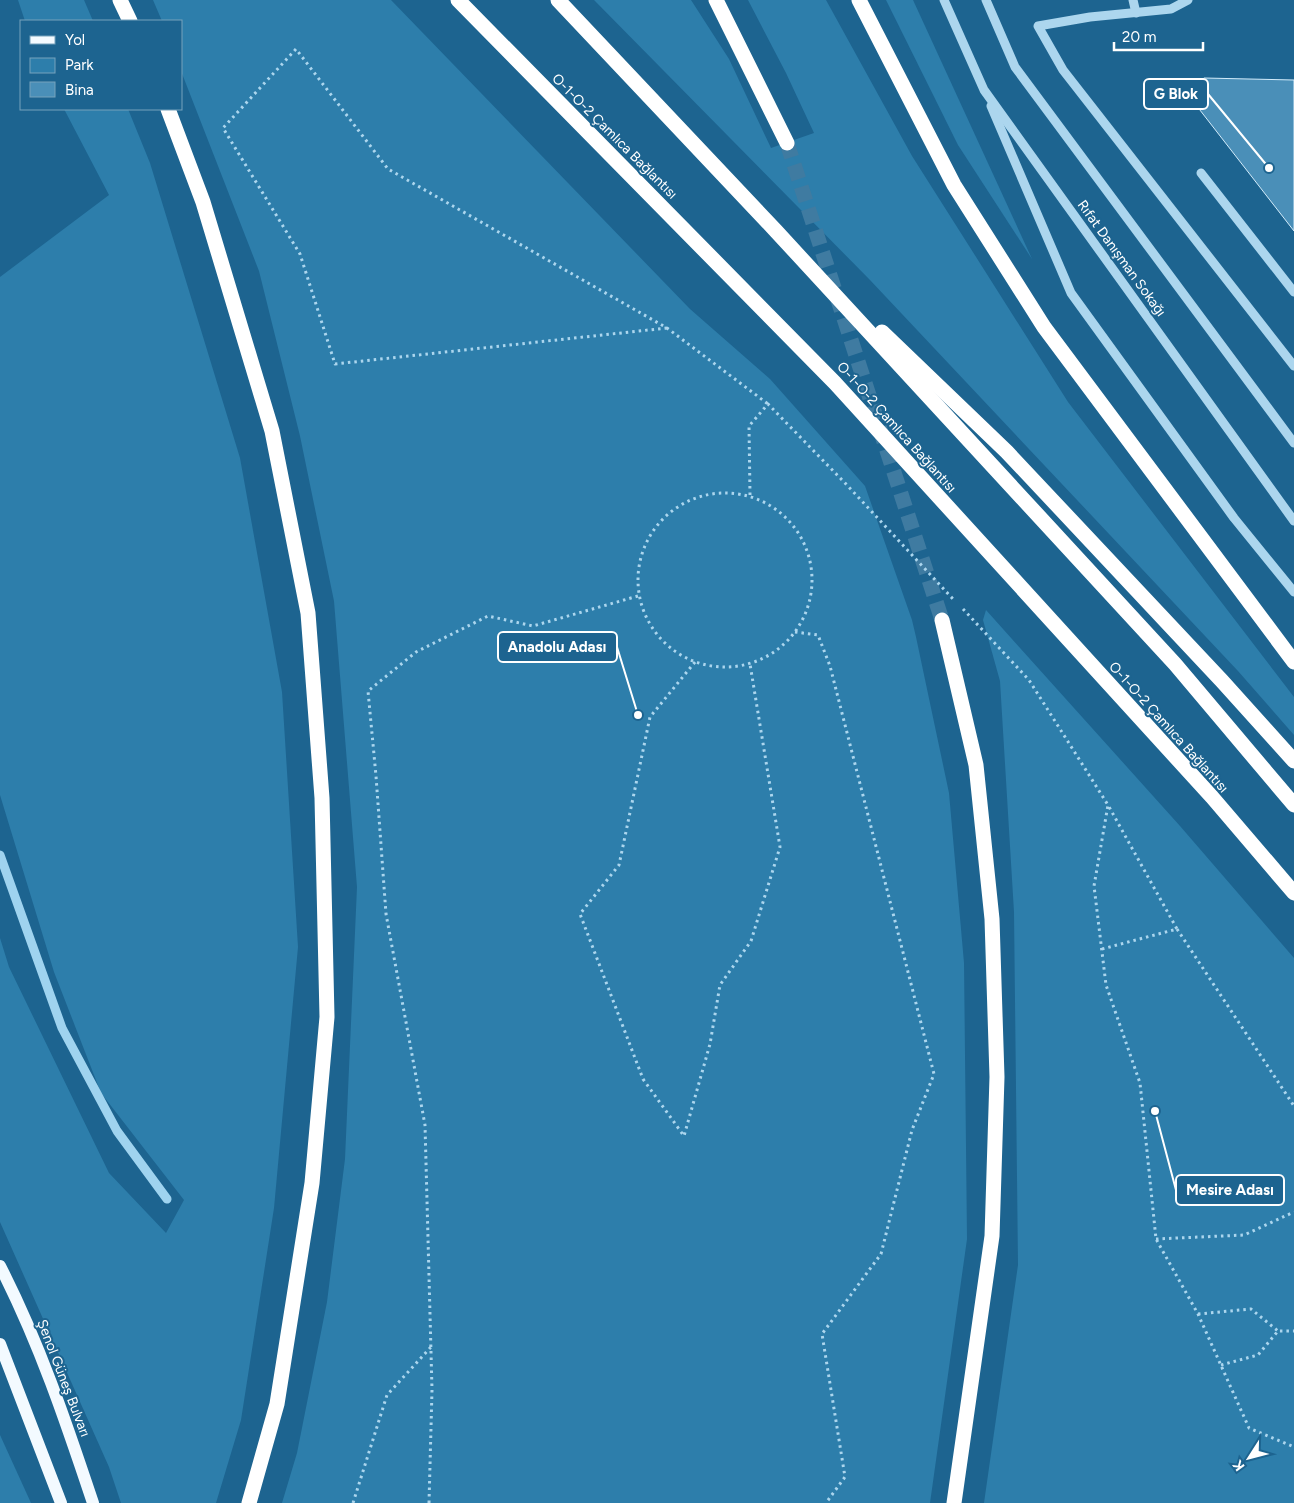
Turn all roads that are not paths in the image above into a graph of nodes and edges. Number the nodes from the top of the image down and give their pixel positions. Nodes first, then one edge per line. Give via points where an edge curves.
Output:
1 (120, 0) edge
2 (458, 0) edge
3 (558, 0) edge
4 (716, 0) edge
5 (859, 0) edge
6 (944, 0) edge
7 (986, 0) edge
8 (1133, 0) edge
9 (1188, 0) edge
10 (1136, 13) junction
11 (130, 20) edge
12 (984, 90) junction
13 (168, 110) edge
14 (786, 143) tunnel mouth
15 (1201, 173) dead end
16 (776, 231) junction
17 (1294, 292) edge
18 (1294, 366) edge
19 (1294, 443) edge
20 (1294, 521) edge
21 (1294, 592) edge
22 (942, 620) tunnel mouth
23 (1294, 662) edge
24 (1294, 761) edge
25 (1294, 805) edge
26 (1294, 893) edge
27 (0, 1266) edge
28 (0, 1344) edge
29 (61, 1503) edge
30 (92, 1503) edge
31 (249, 1503) edge
32 (954, 1503) edge

1 - 11 highway
2 - 26 highway, O-1-O-2 Çamlıca Bağlantısı via 835,383 1212,797
3 - 16 highway
4 - 14 highway
5 - 23 highway via 954,185 1044,327
6 - 12 street, Rıfat Danışman Sokağı
7 - 19 street, Rıfat Danışman Sokağı via 1016,66
8 - 10 street
9 - 10 street via 1171,9
10 - 18 street via 1038,26 1063,70
12 - 20 street, Rıfat Danışman Sokağı
12 - 21 street via 1071,293 1234,518
13 - 31 highway via 203,202 272,431 308,613 322,798 327,1017 312,1183 278,1404
15 - 17 street
16 - 24 highway via 1008,452
16 - 25 highway via 1175,664
22 - 32 highway via 976,765 992,919 997,1077 992,1236
27 - 30 main road, Şenol Güneş Bulvarı via 50,1378
28 - 29 main road

